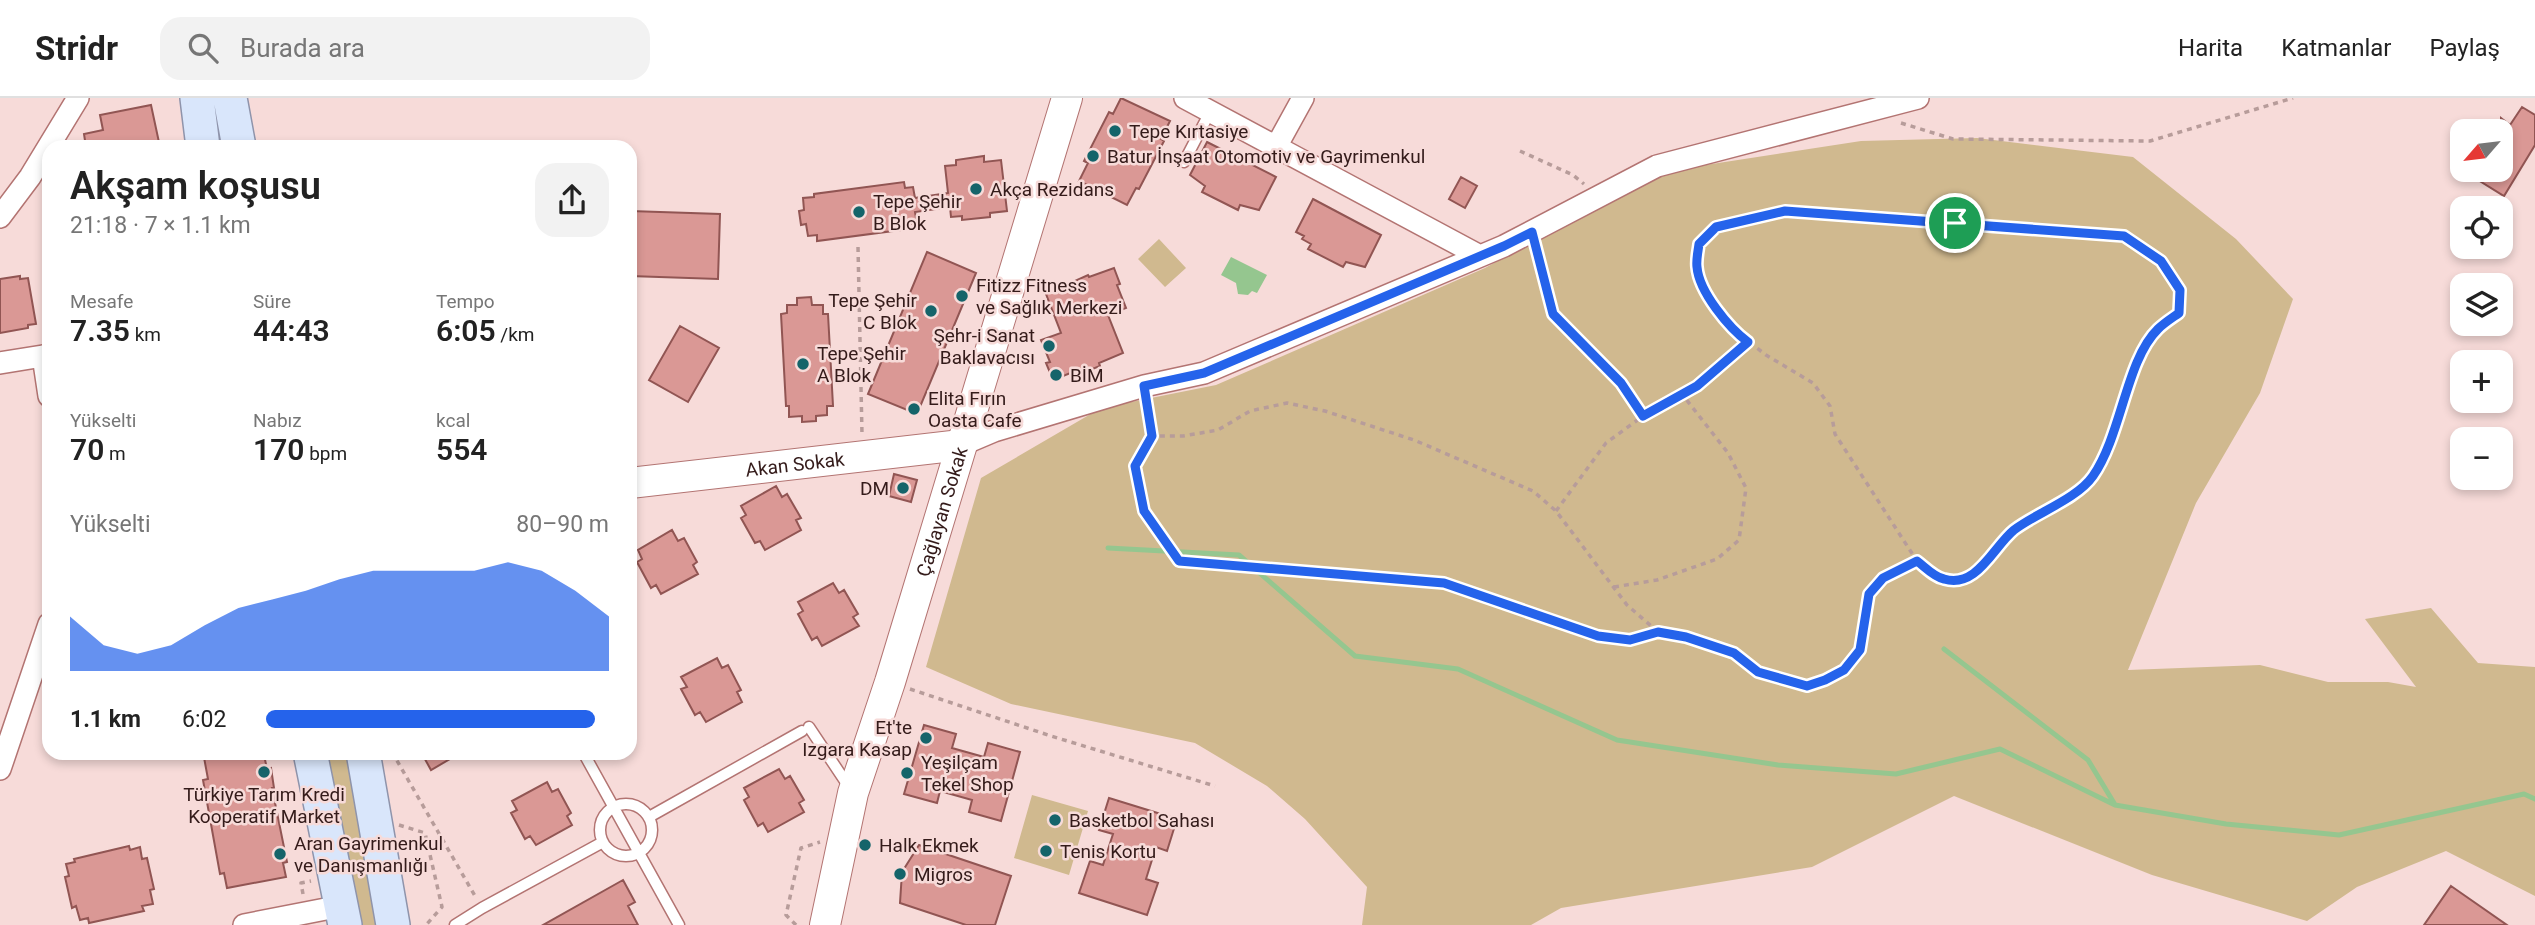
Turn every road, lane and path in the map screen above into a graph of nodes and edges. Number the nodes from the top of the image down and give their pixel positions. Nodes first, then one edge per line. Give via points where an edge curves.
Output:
1 (78, 98) edge
2 (197, 98) edge
3 (230, 98) edge
4 (1067, 98) edge
5 (1185, 98) edge
6 (1303, 98) edge
7 (1918, 98) edge
8 (2293, 98) edge
9 (1210, 112) junction
10 (1866, 112) junction
11 (52, 140) edge
12 (202, 140) edge
13 (238, 140) edge
14 (1276, 147) junction
15 (1520, 151) dead end
16 (42, 157) edge
17 (1184, 162) dead end
18 (1599, 197) junction
19 (0, 217) edge
20 (1532, 232) junction
21 (858, 247) dead end
22 (1480, 256) junction
23 (1748, 342) junction
24 (42, 356) edge
25 (0, 363) edge
26 (1144, 386) junction
27 (1682, 394) junction
28 (1643, 416) junction
29 (1152, 436) junction
30 (862, 439) dead end
31 (961, 445) junction
32 (637, 482) edge
33 (1556, 511) junction
34 (1917, 561) junction
35 (1614, 587) junction
36 (1658, 632) junction
37 (42, 639) edge
38 (890, 682) junction
39 (10, 709) edge
40 (312, 760) edge
41 (364, 760) edge
42 (397, 760) edge
43 (588, 760) edge
44 (0, 769) edge
45 (1215, 786) dead end
46 (853, 793) junction
47 (614, 807) junction
48 (649, 817) junction
49 (398, 824) dead end
50 (827, 840) dead end
51 (603, 842) junction
52 (639, 852) junction
53 (482, 908) junction
54 (343, 916) edge
55 (244, 925) edge
56 (393, 925) edge
57 (426, 925) edge
58 (456, 925) edge
59 (679, 925) edge
60 (796, 925) edge
61 (825, 925) edge

1 - 11 street
2 - 12 main road
3 - 13 main road
4 - 31 street, Çağlayan Sokak
5 - 9 street
6 - 14 street
7 - 10 street
8 - 10 path via 2150,141 1953,139
9 - 14 street
9 - 17 lane
10 - 18 street via 1657,166
14 - 22 street
15 - 18 path via 1573,175
16 - 19 street
18 - 20 street
20 - 22 street
20 - 28 path via 1553,314 1621,383
21 - 30 path
22 - 26 street via 1204,373
23 - 27 path
23 - 34 path via 1813,383 1830,406 1835,434
23 - 34 path via 1713,304 1697,270 1699,244 1716,227 1785,211 2124,236 2161,261 2180,290 2179,313 2157,330 2140,355 2109,447 2092,478 2014,531 1984,566 1958,581 1941,579
24 - 25 street
26 - 29 path
26 - 31 street
27 - 28 path
27 - 35 path via 1728,453 1746,488 1739,540 1717,559 1657,580
28 - 33 path via 1606,443
29 - 33 path via 1218,430 1250,411 1287,403 1414,440 1533,491
29 - 36 path via 1135,466 1144,511 1179,561 1444,583 1598,636 1630,640
31 - 32 street, Akan Sokak
31 - 38 street, Çağlayan Sokak
33 - 35 path
34 - 36 path via 1883,578 1869,594 1860,650 1844,670 1807,686 1758,672 1734,653
35 - 36 path
37 - 39 street
38 - 45 path
38 - 46 street, Çağlayan Sokak
39 - 44 street
40 - 54 main road
41 - 56 main road
42 - 53 path
43 - 47 lane
46 - 48 lane via 806,729
46 - 61 street, Çağlayan Sokak
47 - 48 lane via 637,806
47 - 51 lane via 601,822
47 - 52 lane
48 - 52 lane via 650,841
49 - 57 path via 425,833 442,907
50 - 60 path via 801,848 786,915
51 - 52 lane via 619,855
51 - 53 lane
52 - 59 lane
53 - 58 lane
54 - 55 street

